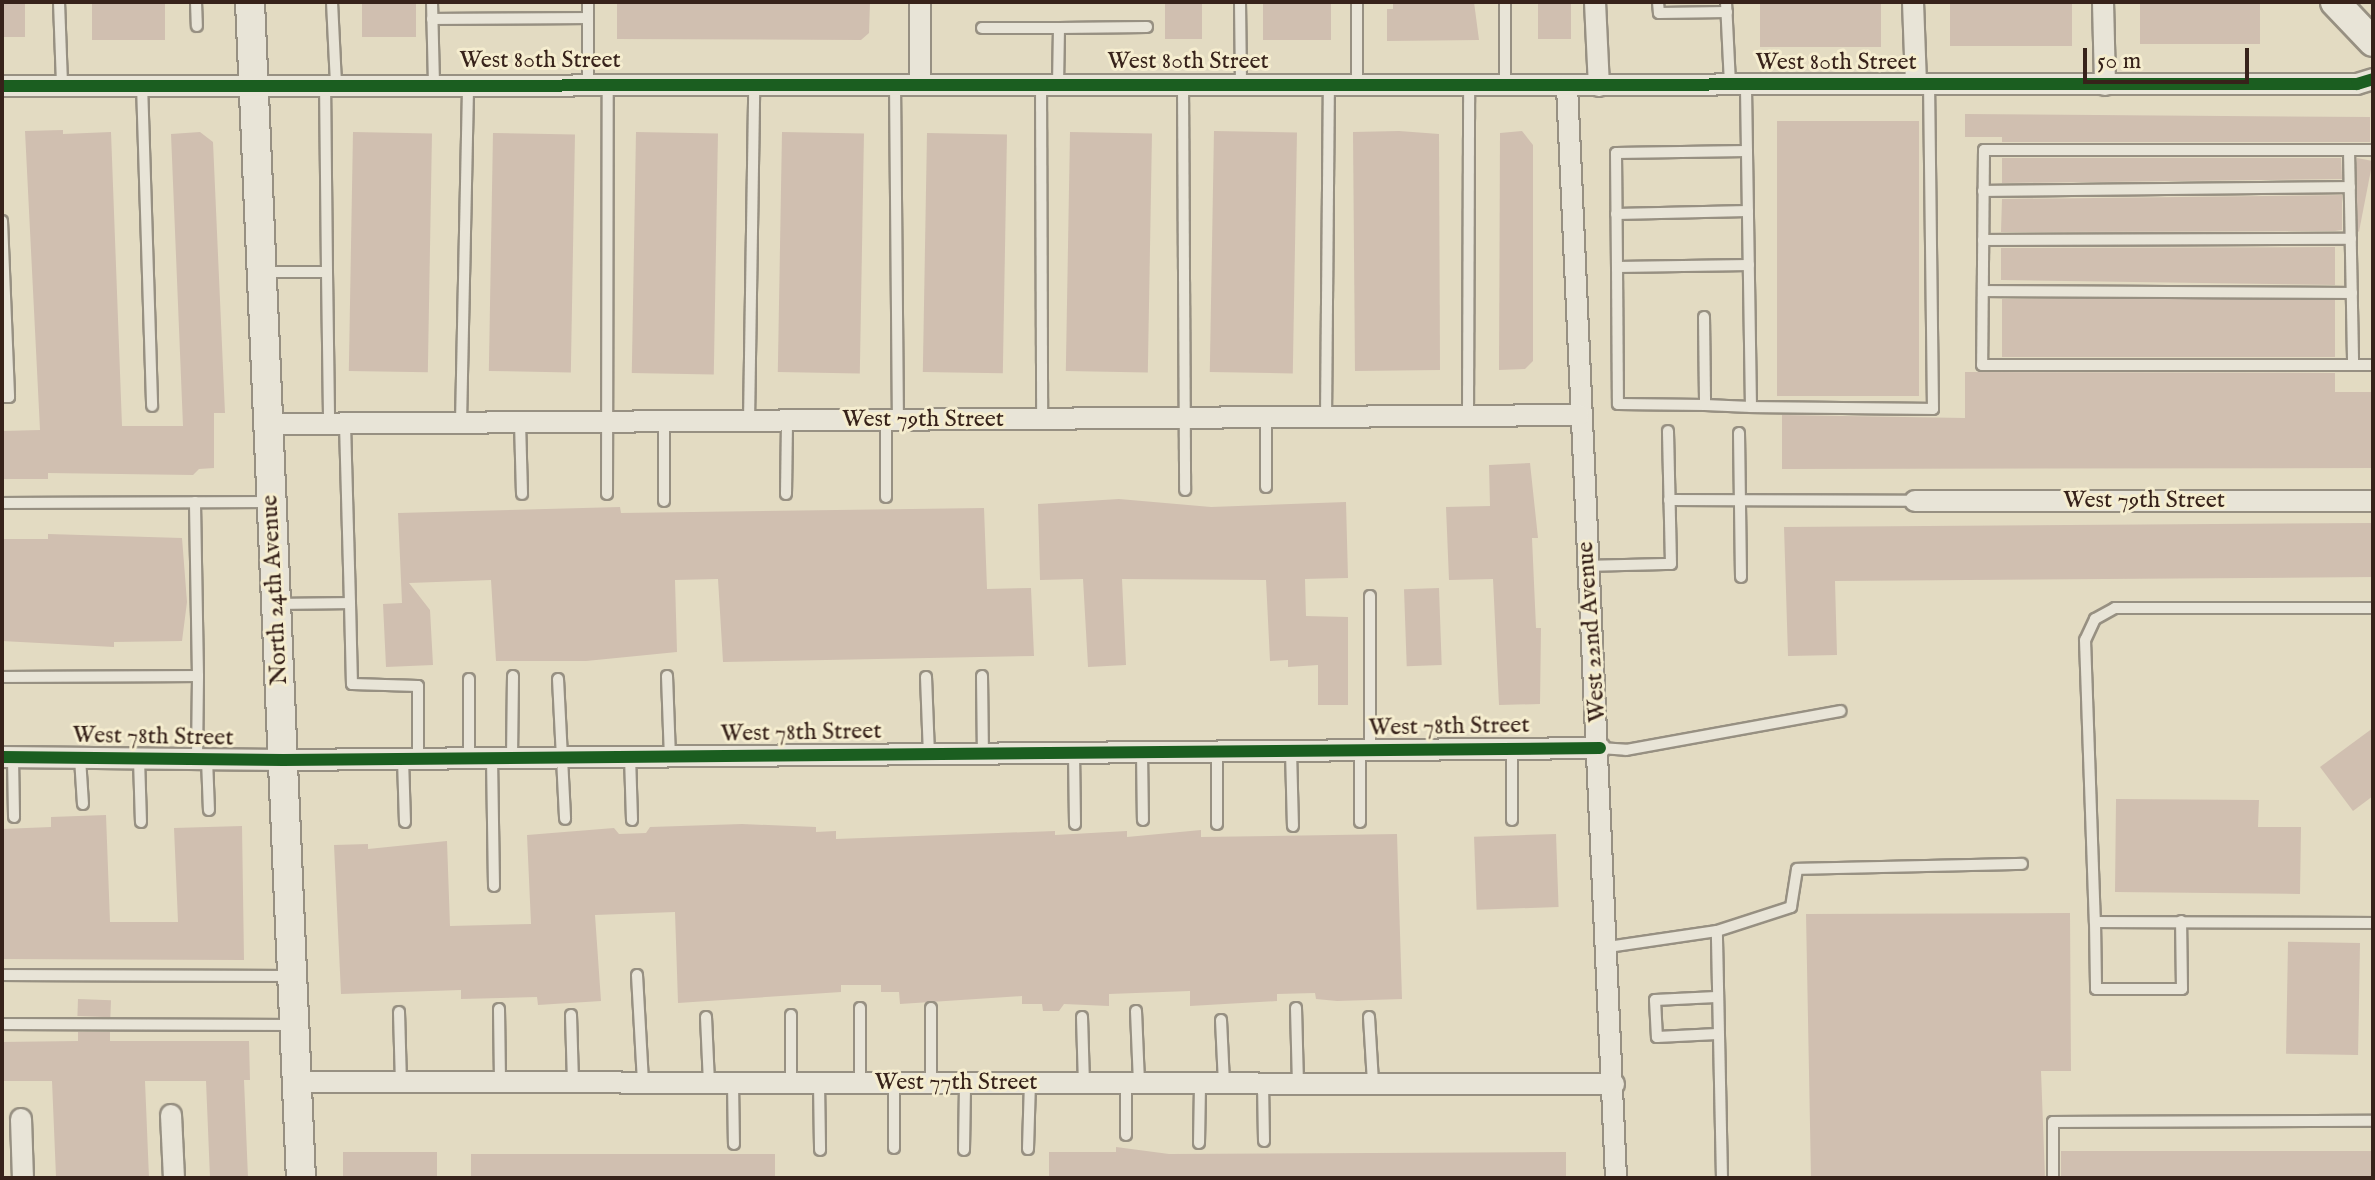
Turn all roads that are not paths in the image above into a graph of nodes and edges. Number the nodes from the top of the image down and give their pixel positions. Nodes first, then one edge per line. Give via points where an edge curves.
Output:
1 (59, 2) edge
2 (196, 2) edge
3 (250, 2) edge
4 (332, 2) edge
5 (432, 2) edge
6 (588, 2) edge
7 (920, 2) edge
8 (1240, 2) edge
9 (1357, 2) edge
10 (1505, 2) edge
11 (1595, 2) edge
12 (1658, 2) edge
13 (1913, 2) edge
14 (2103, 2) edge
15 (2335, 2) edge
16 (1727, 7) edge
17 (588, 18) junction
18 (432, 19) junction
19 (197, 26) dead end
20 (1147, 27) dead end
21 (982, 28) dead end
22 (1059, 28) junction
23 (2373, 42) edge
24 (2373, 79) edge
25 (253, 83) junction
26 (330, 83) junction
27 (434, 83) junction
28 (468, 83) junction
29 (895, 83) junction
30 (920, 83) junction
31 (142, 84) junction
32 (598, 84) junction
33 (754, 84) junction
34 (1050, 84) junction
35 (1183, 84) junction
36 (1241, 84) junction
37 (62, 85) junction
38 (1329, 85) junction
39 (1357, 85) junction
40 (1469, 85) junction
41 (1505, 85) junction
42 (1738, 85) junction
43 (1922, 85) junction
44 (2105, 85) junction
45 (2, 86) edge
46 (1567, 86) junction
47 (1599, 86) junction
48 (2349, 150) junction
49 (2373, 150) edge
50 (1747, 151) junction
51 (2350, 187) junction
52 (1983, 191) junction
53 (1748, 211) junction
54 (1616, 214) junction
55 (2, 221) edge
56 (2351, 239) junction
57 (1983, 240) junction
58 (1749, 265) junction
59 (1617, 267) junction
60 (261, 272) junction
61 (327, 272) junction
62 (1983, 291) junction
63 (2352, 293) junction
64 (1704, 317) dead end
65 (2353, 365) junction
66 (2373, 365) edge
67 (2, 397) edge
68 (1705, 405) junction
69 (152, 406) dead end
70 (1751, 407) junction
71 (1579, 415) junction
72 (1468, 416) junction
73 (1266, 417) junction
74 (1326, 417) junction
75 (1184, 418) junction
76 (1042, 419) junction
77 (892, 420) junction
78 (749, 421) junction
79 (787, 421) junction
80 (520, 422) junction
81 (605, 422) junction
82 (664, 422) junction
83 (461, 423) junction
84 (268, 424) junction
85 (337, 424) junction
86 (1668, 431) dead end
87 (1739, 433) dead end
88 (1266, 487) dead end
89 (1185, 490) dead end
90 (522, 494) dead end
91 (607, 494) dead end
92 (786, 494) dead end
93 (886, 497) dead end
94 (1669, 500) junction
95 (1740, 500) junction
96 (664, 501) dead end
97 (1915, 501) joint
98 (2373, 501) edge
99 (195, 502) junction
100 (271, 502) junction
101 (2, 503) edge
102 (1588, 566) junction
103 (1741, 577) dead end
104 (1370, 596) dead end
105 (350, 603) junction
106 (276, 604) junction
107 (2373, 608) edge
108 (198, 676) junction
109 (513, 676) dead end
110 (667, 676) dead end
111 (982, 676) dead end
112 (2, 677) edge
113 (926, 677) dead end
114 (469, 679) dead end
115 (558, 679) dead end
116 (1840, 711) dead end
117 (1512, 748) junction
118 (1600, 748) junction
119 (1365, 750) junction
120 (1217, 751) junction
121 (1291, 751) junction
122 (1074, 752) junction
123 (1142, 752) junction
124 (929, 754) junction
125 (983, 754) junction
126 (630, 756) junction
127 (670, 756) junction
128 (562, 757) junction
129 (8, 758) edge
130 (80, 758) junction
131 (469, 758) junction
132 (502, 758) junction
133 (139, 759) junction
134 (202, 759) junction
135 (410, 759) junction
136 (283, 760) junction
137 (83, 804) dead end
138 (209, 810) dead end
139 (14, 817) dead end
140 (565, 819) dead end
141 (632, 820) dead end
142 (1143, 820) dead end
143 (1512, 820) dead end
144 (141, 822) dead end
145 (405, 822) dead end
146 (1360, 822) dead end
147 (1075, 824) dead end
148 (1217, 824) dead end
149 (1293, 826) dead end
150 (2022, 864) dead end
151 (494, 886) dead end
152 (2181, 921) junction
153 (2095, 922) junction
154 (2373, 923) edge
155 (1717, 931) junction
156 (1608, 947) junction
157 (2, 975) edge
158 (637, 975) dead end
159 (292, 976) junction
160 (1716, 997) junction
161 (860, 1008) dead end
162 (931, 1008) dead end
163 (1296, 1008) dead end
164 (499, 1009) dead end
165 (1136, 1011) dead end
166 (399, 1012) dead end
167 (571, 1015) dead end
168 (791, 1015) dead end
169 (706, 1017) dead end
170 (1082, 1017) dead end
171 (1369, 1017) dead end
172 (1221, 1020) dead end
173 (2, 1024) edge
174 (295, 1025) junction
175 (1717, 1034) junction
176 (297, 1082) junction
177 (401, 1082) junction
178 (500, 1083) junction
179 (573, 1083) junction
180 (643, 1083) junction
181 (709, 1083) junction
182 (733, 1083) junction
183 (791, 1083) junction
184 (819, 1083) junction
185 (860, 1083) junction
186 (894, 1083) junction
187 (931, 1083) junction
188 (965, 1083) junction
189 (1030, 1083) junction
190 (1084, 1083) junction
191 (1133, 1083) junction
192 (1200, 1083) junction
193 (1224, 1083) junction
194 (1263, 1083) junction
195 (1298, 1083) junction
196 (1373, 1083) junction
197 (1614, 1084) junction
198 (171, 1115) dead end
199 (21, 1119) dead end
200 (2373, 1121) edge
201 (1126, 1135) dead end
202 (1264, 1141) dead end
203 (1199, 1143) dead end
204 (734, 1144) dead end
205 (894, 1148) dead end
206 (1028, 1149) dead end
207 (820, 1150) dead end
208 (964, 1150) dead end
209 (23, 1178) edge
210 (174, 1178) edge
211 (301, 1178) edge
212 (1616, 1178) edge
213 (1722, 1178) edge
214 (2053, 1178) edge

1 - 37 lane
2 - 19 lane
3 - 25 street, North 24th Avenue
4 - 26 lane
5 - 18 lane
6 - 17 lane
7 - 30 street
8 - 36 lane
9 - 39 lane
10 - 41 lane
11 - 47 street
12 - 16 lane via 1659,13
13 - 43 street
14 - 44 street
15 - 23 street
16 - 42 lane
17 - 18 lane
17 - 32 lane
18 - 27 lane
20 - 22 lane
21 - 22 lane
22 - 34 lane
24 - 44 street, West 80th Street via 2357,84
25 - 26 street, West 80th Street
25 - 31 street, West 80th Street
25 - 60 street, North 24th Avenue
26 - 27 street, West 80th Street
26 - 61 lane
27 - 28 street, West 80th Street
28 - 32 street, West 80th Street
28 - 83 lane
29 - 30 street, West 80th Street
29 - 33 street, West 80th Street
29 - 77 lane
30 - 34 street, West 80th Street
31 - 37 street, West 80th Street
31 - 69 lane
32 - 33 street, West 80th Street
32 - 81 lane
33 - 78 lane
34 - 35 street, West 80th Street
34 - 76 lane
35 - 36 street, West 80th Street
35 - 75 lane
36 - 38 street, West 80th Street
37 - 45 street, West 80th Street
38 - 39 street, West 80th Street
38 - 74 lane
39 - 40 street, West 80th Street
40 - 41 street, West 80th Street
40 - 72 lane
41 - 46 street, West 80th Street
42 - 43 street, West 80th Street
42 - 47 street, West 80th Street
42 - 50 lane
43 - 44 street, West 80th Street
43 - 70 lane via 1933,409
46 - 47 street, West 80th Street
46 - 71 street, West 22nd Avenue
48 - 49 lane
48 - 51 lane
48 - 52 lane via 1984,150
50 - 53 lane
50 - 54 lane via 1616,153
51 - 52 lane
51 - 56 lane
52 - 57 lane
53 - 54 lane
53 - 58 lane
54 - 59 lane
55 - 67 lane via 9,397
56 - 57 lane
56 - 63 lane
57 - 62 lane
58 - 59 lane
58 - 70 lane
59 - 68 lane via 1618,404
60 - 61 lane
60 - 84 street, North 24th Avenue
61 - 85 lane
62 - 63 lane
62 - 65 lane via 1982,365
63 - 65 lane
64 - 68 lane
65 - 66 lane
68 - 70 lane
71 - 72 street, West 79th Street
71 - 102 street, West 22nd Avenue
72 - 74 street, West 79th Street
73 - 74 street, West 79th Street
73 - 75 street, West 79th Street
73 - 88 lane
75 - 76 street, West 79th Street
75 - 89 lane
76 - 77 street, West 79th Street
77 - 79 street, West 79th Street
77 - 93 lane
78 - 79 street, West 79th Street
78 - 82 street, West 79th Street
79 - 92 lane
80 - 81 street, West 79th Street
80 - 83 street, West 79th Street
80 - 90 lane
81 - 82 street, West 79th Street
81 - 91 lane
82 - 96 lane
83 - 85 street, West 79th Street
84 - 85 street, West 79th Street
84 - 100 street, North 24th Avenue
85 - 105 lane
86 - 94 lane
87 - 95 lane
94 - 95 lane
94 - 102 lane via 1671,564
95 - 97 lane
95 - 103 lane
97 - 98 street, West 79th Street
99 - 100 lane
99 - 101 lane
99 - 108 lane
100 - 106 street, North 24th Avenue
102 - 118 street, West 22nd Avenue
104 - 119 lane
105 - 106 lane
105 - 135 lane via 352,684 418,686
106 - 136 street, North 24th Avenue
107 - 153 lane via 2127,607 2095,619 2085,640
108 - 112 lane
108 - 134 lane
109 - 132 lane
110 - 127 lane
111 - 125 lane
113 - 124 lane
114 - 131 lane
115 - 128 lane
116 - 118 lane via 1626,750
117 - 118 street, West 78th Street
117 - 119 street, West 78th Street
117 - 143 lane
118 - 156 street, West 22nd Avenue
119 - 121 street, West 78th Street
119 - 146 lane
120 - 121 street, West 78th Street
120 - 123 street, West 78th Street
120 - 148 lane
121 - 149 lane
122 - 123 street, West 78th Street
122 - 125 street, West 78th Street
122 - 147 lane
123 - 142 lane
124 - 125 street, West 78th Street
124 - 127 street, West 78th Street
126 - 127 street, West 78th Street
126 - 128 street, West 78th Street
126 - 141 lane
128 - 132 street, West 78th Street
128 - 140 lane
129 - 130 street, West 78th Street
129 - 139 lane
130 - 133 street, West 78th Street
130 - 137 lane
131 - 132 street, West 78th Street
131 - 135 street, West 78th Street
132 - 151 lane
133 - 134 street, West 78th Street
133 - 144 lane
134 - 136 street, West 78th Street
134 - 138 lane
135 - 136 street, West 78th Street
135 - 145 lane
136 - 159 street, North 24th Avenue
150 - 155 lane via 1797,869 1791,907
152 - 153 lane
152 - 153 lane via 2182,989 2096,989
152 - 154 lane
155 - 156 lane
155 - 160 lane
156 - 197 street, West 22nd Avenue
157 - 159 lane
158 - 180 lane
159 - 174 street, North 24th Avenue
160 - 175 lane
160 - 175 lane via 1655,1000 1657,1037
161 - 185 lane
162 - 187 lane
163 - 195 lane
164 - 178 lane
165 - 191 lane
166 - 177 lane
167 - 179 lane
168 - 183 lane
169 - 181 lane
170 - 190 lane
171 - 196 lane
172 - 193 lane
173 - 174 lane
174 - 176 street, North 24th Avenue
175 - 213 lane
176 - 177 street, West 77th Street
176 - 211 street, North 24th Avenue
177 - 178 street, West 77th Street
178 - 179 street, West 77th Street
179 - 180 street, West 77th Street
180 - 181 street, West 77th Street
181 - 182 street, West 77th Street
182 - 183 street, West 77th Street
182 - 204 lane
183 - 184 street, West 77th Street
184 - 185 street, West 77th Street
184 - 207 lane
185 - 186 street, West 77th Street
186 - 187 street, West 77th Street
186 - 205 lane
187 - 188 street, West 77th Street
188 - 189 street, West 77th Street
188 - 208 lane
189 - 190 street, West 77th Street
189 - 206 lane
190 - 191 street, West 77th Street
191 - 192 street, West 77th Street
191 - 201 lane
192 - 193 street, West 77th Street
192 - 203 lane
193 - 194 street, West 77th Street
194 - 195 street, West 77th Street
194 - 202 lane
195 - 196 street, West 77th Street
196 - 197 street, West 77th Street
197 - 212 street, West 22nd Avenue
198 - 210 street
199 - 209 street
200 - 214 lane via 2053,1122

